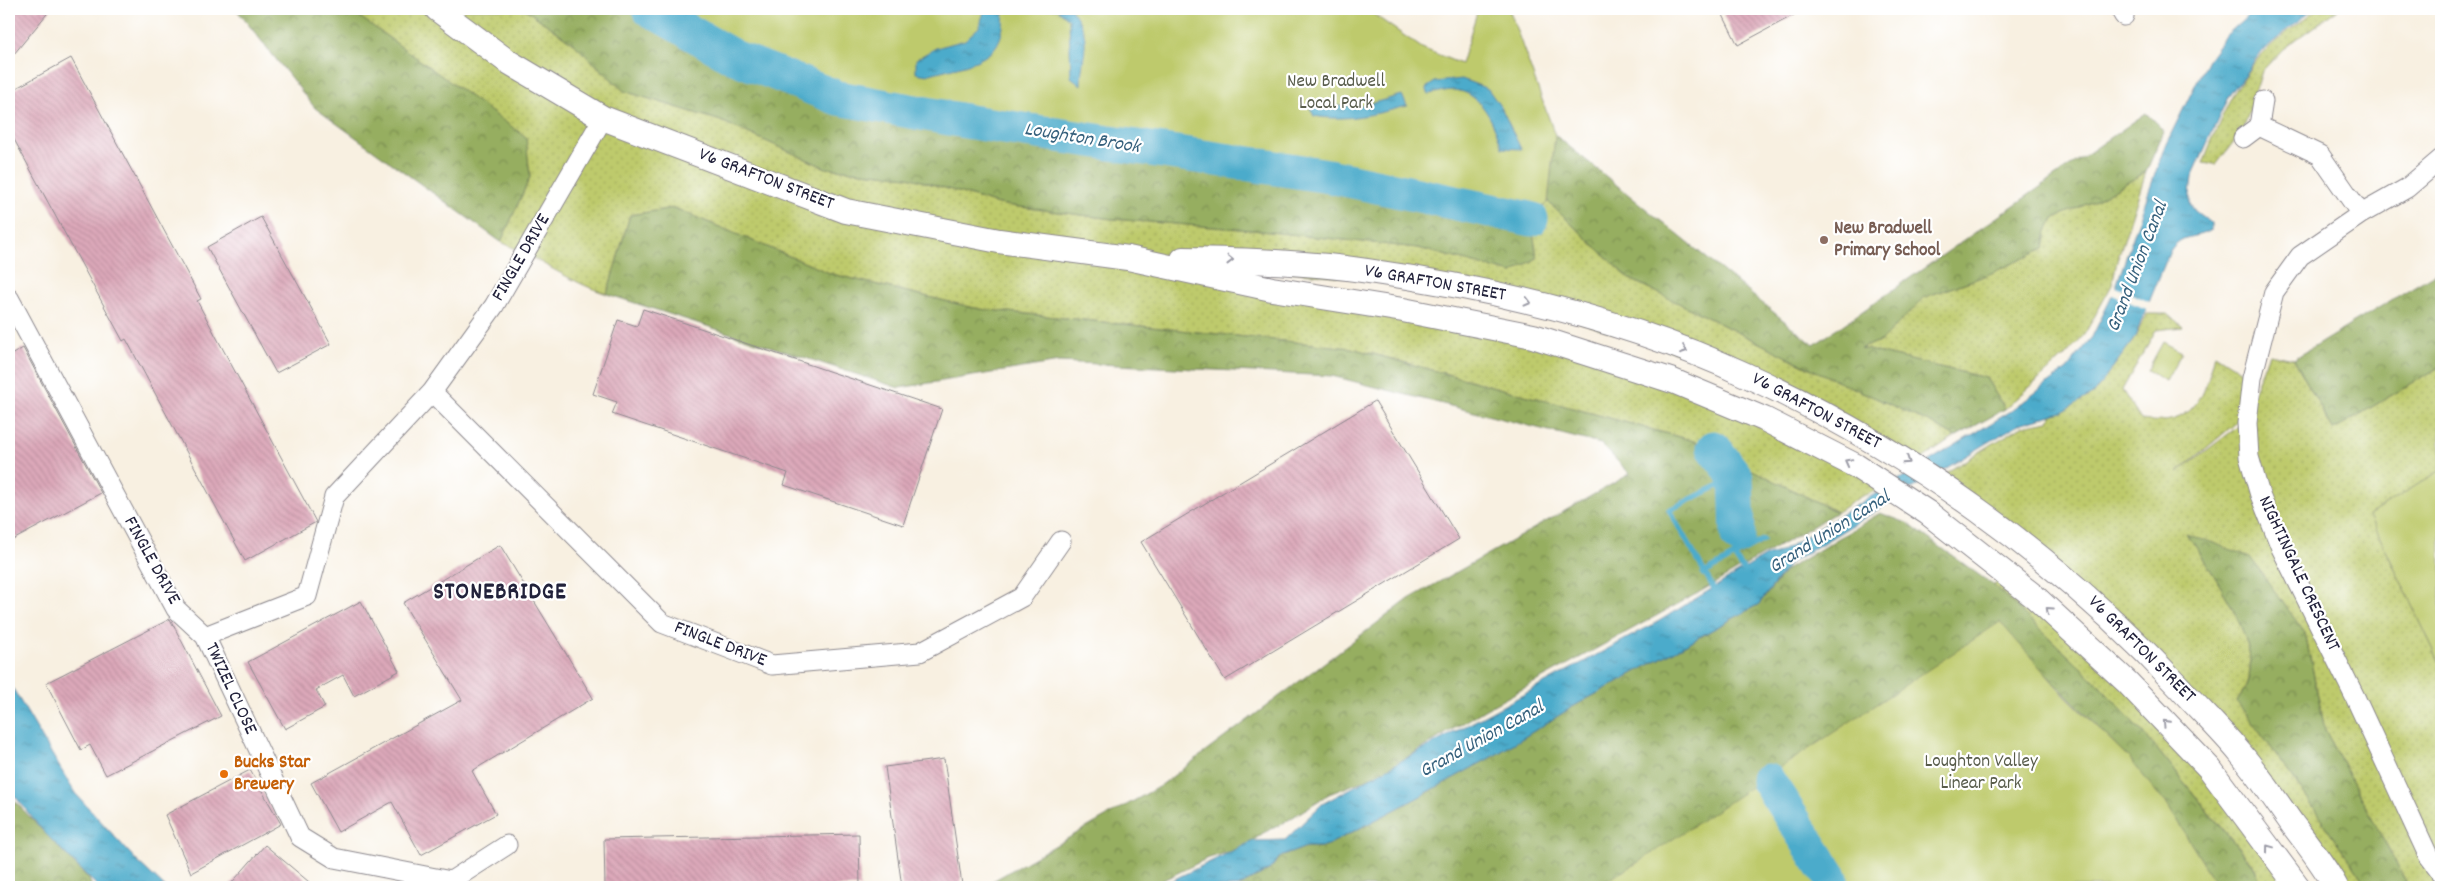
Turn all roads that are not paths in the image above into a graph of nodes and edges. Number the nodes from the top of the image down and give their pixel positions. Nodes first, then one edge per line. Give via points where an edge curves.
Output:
1 (437, 9) edge
2 (2262, 101) dead end
3 (603, 118) junction
4 (2259, 126) junction
5 (2243, 138) dead end
6 (2441, 159) edge
7 (2361, 214) junction
8 (1128, 258) junction
9 (9, 298) edge
10 (432, 392) junction
11 (1061, 541) dead end
12 (205, 636) junction
13 (507, 845) dead end
14 (2441, 872) edge
15 (452, 884) edge
16 (2298, 887) edge
17 (2336, 887) edge

1 - 3 street, V6 GRAFTON STREET via 507,61
2 - 4 street
3 - 8 street, V6 GRAFTON STREET via 846,211 999,241
3 - 10 street, FINGLE DRIVE via 497,301
4 - 5 street
4 - 7 street via 2320,155
6 - 7 street, NIGHTINGALE CRESCENT via 2408,188
7 - 14 street, NIGHTINGALE CRESCENT via 2300,256 2274,292 2252,378 2247,422 2249,458 2282,548 2428,855
16 -> 8 street, V6 GRAFTON STREET via 2210,769 2127,682 2009,576 1928,513 1856,466 1764,419 1673,381 1533,336 1403,310 1272,289
8 -> 17 street, V6 GRAFTON STREET via 1254,260 1365,270 1470,288 1575,314 1682,349 1745,374 1847,426 1946,486 2056,568 2135,641 2241,754
9 - 12 street, FINGLE DRIVE via 176,609
10 - 11 street, FINGLE DRIVE via 662,623 772,665 920,652 1022,597
10 - 12 street, FINGLE DRIVE via 334,497 307,596
12 - 15 street, TWIZEL CLOSE via 300,837 334,858
13 - 15 street, TWIZEL CLOSE

